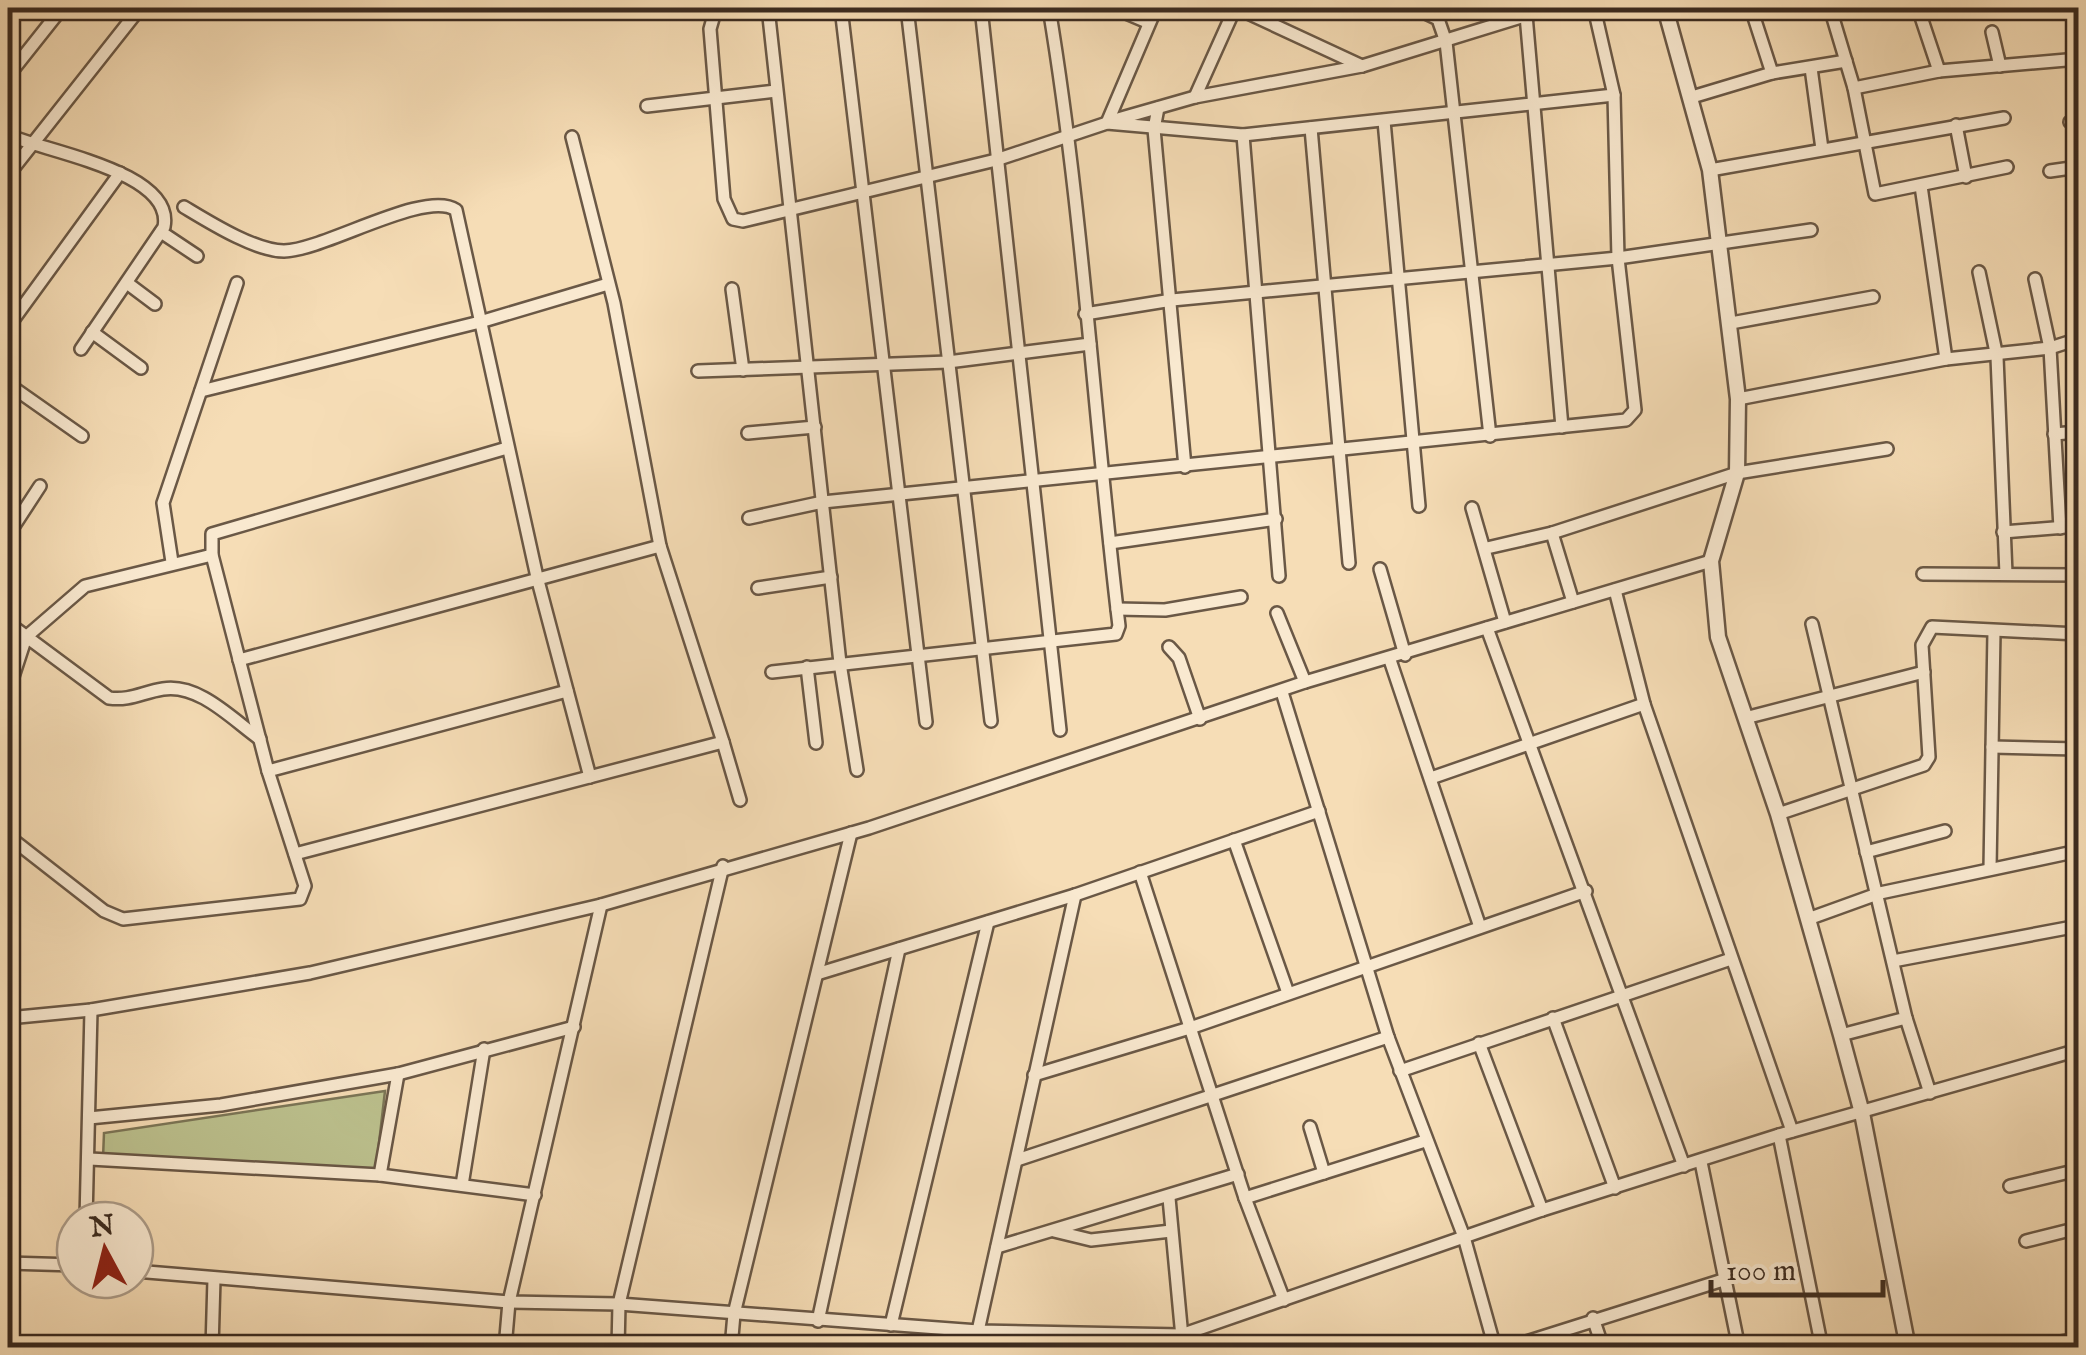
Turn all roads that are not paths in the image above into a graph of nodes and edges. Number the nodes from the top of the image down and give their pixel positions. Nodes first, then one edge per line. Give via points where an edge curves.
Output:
1 (62, 8) edge
2 (140, 8) edge
3 (716, 8) edge
4 (768, 8) edge
5 (842, 8) edge
6 (907, 8) edge
7 (981, 8) edge
8 (1049, 8) edge
9 (1114, 8) edge
10 (1156, 8) edge
11 (1236, 8) edge
12 (1415, 8) edge
13 (1550, 8) edge
14 (1594, 8) edge
15 (1665, 8) edge
16 (1751, 8) edge
17 (1830, 8) edge
18 (1918, 8) edge
19 (1441, 13) edge
20 (1526, 15) junction
21 (1147, 22) junction
22 (1992, 32) dead end
23 (1446, 42) junction
24 (2078, 59) edge
25 (1846, 61) junction
26 (1362, 66) junction
27 (2000, 66) junction
28 (1811, 68) junction
29 (1939, 71) junction
30 (1772, 74) junction
31 (8, 76) edge
32 (1854, 88) junction
33 (776, 90) junction
34 (1614, 95) junction
35 (1195, 96) junction
36 (715, 97) junction
37 (1692, 98) junction
38 (1534, 104) junction
39 (647, 106) dead end
40 (1158, 108) junction
41 (1457, 113) junction
42 (2004, 118) dead end
43 (1384, 122) junction
44 (1107, 123) junction
45 (1956, 125) junction
46 (1311, 128) junction
47 (1154, 129) junction
48 (1070, 134) junction
49 (8, 135) edge
50 (1243, 135) junction
51 (572, 138) dead end
52 (1866, 142) junction
53 (30, 144) junction
54 (1822, 150) junction
55 (996, 160) junction
56 (2007, 167) dead end
57 (2078, 168) edge
58 (1710, 170) junction
59 (2050, 171) dead end
60 (120, 173) junction
61 (8, 175) edge
62 (929, 177) junction
63 (1966, 177) junction
64 (1921, 186) junction
65 (861, 193) junction
66 (184, 207) dead end
67 (790, 212) junction
68 (1811, 230) dead end
69 (161, 232) junction
70 (1720, 245) junction
71 (197, 256) dead end
72 (1618, 258) junction
73 (1551, 265) junction
74 (1980, 272) dead end
75 (1475, 273) junction
76 (2034, 279) dead end
77 (127, 282) junction
78 (1398, 282) junction
79 (236, 284) dead end
80 (608, 284) junction
81 (732, 289) dead end
82 (1328, 289) junction
83 (1256, 292) junction
84 (1873, 297) dead end
85 (1172, 300) junction
86 (154, 304) dead end
87 (1085, 314) junction
88 (480, 322) junction
89 (1730, 323) junction
90 (8, 327) edge
91 (92, 332) junction
92 (2078, 339) edge
93 (1090, 344) junction
94 (2050, 348) junction
95 (80, 349) dead end
96 (1018, 352) junction
97 (1997, 357) junction
98 (1946, 359) junction
99 (880, 362) junction
100 (948, 362) junction
101 (141, 368) dead end
102 (743, 370) junction
103 (808, 370) junction
104 (698, 372) dead end
105 (8, 384) edge
106 (201, 391) junction
107 (1738, 399) junction
108 (815, 427) junction
109 (1562, 427) junction
110 (2078, 432) edge
111 (748, 433) dead end
112 (2054, 434) junction
113 (82, 436) dead end
114 (1490, 436) junction
115 (1414, 442) junction
116 (507, 448) junction
117 (1887, 448) dead end
118 (1340, 450) junction
119 (1272, 458) junction
120 (1185, 467) junction
121 (1737, 473) junction
122 (1103, 474) junction
123 (1030, 481) junction
124 (40, 486) dead end
125 (964, 488) junction
126 (898, 494) junction
127 (823, 502) junction
128 (1419, 506) dead end
129 (1472, 508) dead end
130 (749, 518) dead end
131 (1276, 519) junction
132 (2078, 526) edge
133 (2060, 528) junction
134 (2003, 532) junction
135 (1552, 533) junction
136 (8, 535) edge
137 (1110, 543) junction
138 (660, 546) junction
139 (1487, 548) junction
140 (212, 554) junction
141 (1711, 560) junction
142 (172, 562) junction
143 (1349, 563) dead end
144 (1380, 569) dead end
145 (1923, 574) dead end
146 (2006, 574) junction
147 (2078, 575) edge
148 (1279, 576) dead end
149 (537, 577) junction
150 (831, 577) junction
151 (758, 588) dead end
152 (1616, 590) junction
153 (1242, 597) dead end
154 (1573, 602) junction
155 (1117, 609) junction
156 (1277, 614) dead end
157 (1505, 622) junction
158 (8, 623) edge
159 (1812, 624) dead end
160 (1487, 628) junction
161 (1994, 631) junction
162 (2078, 634) edge
163 (26, 638) junction
164 (1047, 641) junction
165 (1169, 647) dead end
166 (981, 648) junction
167 (917, 655) junction
168 (1405, 655) junction
169 (239, 660) junction
170 (1390, 660) junction
171 (840, 663) junction
172 (807, 667) junction
173 (772, 672) dead end
174 (1924, 672) junction
175 (1305, 682) junction
176 (2078, 683) edge
177 (567, 691) junction
178 (8, 692) edge
179 (1282, 692) junction
180 (1828, 696) junction
181 (1644, 704) junction
182 (1744, 718) junction
183 (1200, 719) junction
184 (990, 721) dead end
185 (926, 722) dead end
186 (1060, 730) dead end
187 (260, 740) junction
188 (722, 742) junction
189 (1529, 742) junction
190 (816, 743) dead end
191 (1992, 747) junction
192 (2078, 749) edge
193 (857, 770) dead end
194 (268, 771) junction
195 (590, 778) junction
196 (1432, 778) junction
197 (1848, 790) junction
198 (740, 800) dead end
199 (1318, 811) junction
200 (1778, 814) junction
201 (1945, 831) dead end
202 (851, 833) junction
203 (8, 836) edge
204 (1234, 840) junction
205 (2078, 851) edge
206 (1866, 852) junction
207 (295, 854) junction
208 (723, 866) junction
209 (1990, 868) junction
210 (1140, 872) junction
211 (1586, 891) junction
212 (1880, 893) junction
213 (1075, 894) junction
214 (602, 904) junction
215 (1808, 918) junction
216 (988, 922) junction
217 (2078, 926) edge
218 (1480, 927) junction
219 (899, 950) junction
220 (1732, 958) junction
221 (1893, 961) junction
222 (1368, 968) junction
223 (820, 973) junction
224 (1288, 993) junction
225 (1624, 996) junction
226 (90, 1010) junction
227 (8, 1018) edge
228 (1553, 1018) junction
229 (1906, 1018) junction
230 (574, 1027) junction
231 (1192, 1027) junction
232 (1841, 1035) junction
233 (1388, 1036) junction
234 (1479, 1043) junction
235 (484, 1050) junction
236 (2078, 1050) edge
237 (1400, 1072) junction
238 (398, 1074) junction
239 (1034, 1075) junction
240 (1930, 1094) junction
241 (1215, 1098) junction
242 (1862, 1113) junction
243 (89, 1118) junction
244 (1310, 1128) dead end
245 (1785, 1133) junction
246 (1424, 1141) junction
247 (90, 1159) junction
248 (1017, 1160) junction
249 (1701, 1162) junction
250 (1684, 1166) junction
251 (2078, 1170) edge
252 (1324, 1173) junction
253 (1238, 1174) junction
254 (380, 1175) junction
255 (462, 1185) junction
256 (2010, 1186) dead end
257 (1615, 1188) junction
258 (535, 1194) junction
259 (1169, 1198) junction
260 (1245, 1198) junction
261 (87, 1200) edge
262 (1542, 1210) junction
263 (2078, 1228) edge
264 (1054, 1231) junction
265 (1171, 1231) junction
266 (1464, 1238) junction
267 (2026, 1241) dead end
268 (997, 1247) junction
269 (8, 1263) edge
270 (55, 1264) edge
271 (155, 1273) edge
272 (214, 1280) junction
273 (1723, 1280) junction
274 (1284, 1300) junction
275 (510, 1302) junction
276 (620, 1304) junction
277 (734, 1314) junction
278 (1593, 1318) junction
279 (818, 1322) junction
280 (891, 1325) junction
281 (978, 1332) junction
282 (2078, 1339) edge
283 (1182, 1341) edge
284 (212, 1348) edge
285 (505, 1348) edge
286 (618, 1348) edge
287 (731, 1348) edge
288 (1495, 1348) edge
289 (1507, 1348) edge
290 (1603, 1348) edge
291 (1739, 1348) edge
292 (1822, 1348) edge
293 (1908, 1348) edge
294 (2027, 1348) edge

1 - 31 street
2 - 53 street
3 - 36 street via 710,29
4 - 33 street
5 - 65 street
6 - 62 street
7 - 55 street
8 - 48 street
9 - 21 street
10 - 21 street
11 - 26 street
11 - 35 street
12 - 19 street
13 - 20 street
14 - 34 street
15 - 37 street
16 - 30 street
17 - 25 street
18 - 29 street
19 - 23 street
20 - 23 street
20 - 38 street
21 - 44 street
22 - 27 street
23 - 26 street
23 - 41 street
24 - 27 street
25 - 28 street
25 - 32 street
26 - 35 street
27 - 29 street
28 - 30 street
28 - 54 street
29 - 32 street
30 - 37 street
32 - 52 street
33 - 36 street
33 - 67 street
34 - 38 street
34 - 72 street
35 - 40 street
36 - 39 street
36 - 67 street via 726,212 743,221
37 - 58 street
38 - 41 street
38 - 73 street
40 - 44 street
40 - 47 street
41 - 43 street
41 - 75 street
42 - 45 street
43 - 46 street
43 - 78 street
44 - 47 street
44 - 48 street
45 - 52 street
45 - 63 street
46 - 50 street
46 - 82 street
47 - 50 street
47 - 85 street
48 - 55 street
48 - 87 street
49 - 53 street
50 - 83 street
51 - 80 street
52 - 54 street
52 - 64 street via 1876,194
53 - 60 street
53 - 61 street
54 - 58 street
55 - 62 street
55 - 96 street
56 - 63 street
57 - 59 street
58 - 70 street
60 - 69 street via 163,203
60 - 90 street
62 - 65 street
62 - 100 street
63 - 64 street
64 - 98 street
65 - 67 street
65 - 99 street
66 - 88 street via 225,232 282,252 408,211 452,206
67 - 103 street
68 - 70 street
69 - 71 street
69 - 77 street
70 - 72 street
70 - 89 street
72 - 73 street
72 - 109 street via 1635,410 1626,420
73 - 75 street
73 - 109 street
74 - 97 street
75 - 78 street
75 - 114 street
76 - 94 street
77 - 86 street
77 - 91 street
78 - 82 street
78 - 115 street
79 - 106 street
80 - 88 street
80 - 138 street
81 - 102 street
82 - 83 street
82 - 118 street
83 - 85 street
83 - 119 street
84 - 89 street
85 - 87 street
85 - 120 street
87 - 93 street
88 - 106 street
88 - 116 street
89 - 107 street
91 - 95 street
91 - 101 street
92 - 94 street
93 - 96 street
93 - 122 street
94 - 97 street
94 - 112 street
96 - 100 street
96 - 123 street
97 - 98 street
97 - 134 street
98 - 107 street
99 - 100 street
99 - 103 street
99 - 126 street
100 - 125 street
102 - 103 street
102 - 104 street
103 - 108 street
105 - 113 street
106 - 142 street via 163,503
107 - 121 street
108 - 111 street
108 - 127 street
109 - 114 street
110 - 112 street
112 - 133 street
114 - 115 street
115 - 118 street
115 - 128 street
116 - 140 street via 218,529 209,540
116 - 149 street
117 - 121 street
118 - 119 street
118 - 143 street
119 - 120 street
119 - 131 street
120 - 122 street
121 - 135 street
121 - 141 street
122 - 123 street
122 - 137 street
123 - 125 street
123 - 164 street
124 - 136 street
125 - 126 street
125 - 166 street
126 - 127 street
126 - 167 street
127 - 130 street
127 - 150 street
129 - 139 street
131 - 137 street
131 - 148 street
132 - 133 street
133 - 134 street
134 - 146 street
135 - 139 street
135 - 154 street
137 - 155 street
138 - 149 street
138 - 188 street
139 - 157 street
140 - 142 street
140 - 169 street
141 - 152 street
141 - 182 street via 1718,637
142 - 163 street via 84,586
144 - 168 street
145 - 146 street
146 - 147 street
147 - 162 street
149 - 169 street
149 - 177 street
150 - 151 street
150 - 171 street
152 - 154 street
152 - 181 street
153 - 155 street via 1165,610
154 - 157 street
155 - 164 street via 1119,626 1110,637
156 - 175 street
157 - 160 street
158 - 163 street
159 - 180 street
160 - 168 street
160 - 189 street
161 - 162 street
161 - 174 street via 1932,628 1922,644
161 - 191 street
162 - 176 street
163 - 178 street
163 - 187 street via 109,698 185,690
164 - 166 street
164 - 186 street
165 - 183 street
166 - 167 street
166 - 184 street
167 - 171 street
167 - 185 street
168 - 170 street
169 - 187 street
170 - 175 street
170 - 196 street
171 - 172 street
171 - 193 street
172 - 173 street
172 - 190 street
174 - 180 street
174 - 197 street via 1924,765
175 - 179 street
177 - 194 street
177 - 195 street
179 - 183 street
179 - 199 street
180 - 182 street
180 - 197 street
181 - 189 street
181 - 220 street
182 - 200 street
183 - 202 street
187 - 194 street
188 - 195 street
188 - 198 street
189 - 196 street
189 - 211 street
191 - 192 street
191 - 209 street
194 - 207 street
195 - 207 street
196 - 218 street
197 - 200 street
197 - 206 street
199 - 204 street
199 - 222 street
200 - 215 street
201 - 206 street
202 - 208 street
202 - 223 street
203 - 207 street via 123,919 300,899 305,886
204 - 210 street
204 - 224 street
205 - 209 street
206 - 212 street
208 - 214 street
208 - 276 street
209 - 212 street
210 - 213 street
210 - 231 street
211 - 218 street
211 - 225 street
212 - 215 street
212 - 221 street
213 - 216 street
213 - 239 street
214 - 226 street via 310,974
214 - 230 street
215 - 232 street
216 - 219 street
216 - 280 street
217 - 221 street
218 - 222 street
219 - 223 street
219 - 279 street
220 - 225 street
220 - 245 street
221 - 229 street
222 - 224 street
222 - 233 street
223 - 277 street
224 - 231 street
225 - 228 street
225 - 250 street
226 - 227 street
226 - 243 street
228 - 234 street
228 - 257 street
229 - 232 street
229 - 240 street
230 - 235 street
230 - 258 street
231 - 239 street
231 - 241 street
232 - 242 street
233 - 237 street
233 - 241 street
234 - 237 street
234 - 262 street
235 - 238 street
235 - 255 street
236 - 240 street
237 - 246 street
238 - 243 street via 222,1105
238 - 254 street
239 - 248 street
240 - 242 street
241 - 248 street
241 - 253 street
242 - 245 street
242 - 293 street
243 - 247 street
244 - 252 street
245 - 249 street
245 - 292 street
246 - 252 street
246 - 266 street
247 - 254 street
247 - 261 street
248 - 268 street
249 - 250 street
249 - 273 street
250 - 257 street
251 - 256 street
252 - 260 street
253 - 259 street
253 - 260 street
254 - 255 street
255 - 258 street
257 - 262 street
258 - 275 street
259 - 264 street
259 - 265 street
260 - 274 street
262 - 266 street
263 - 267 street
264 - 265 street via 1091,1240
264 - 268 street
265 - 283 street
266 - 274 street
266 - 288 street
268 - 281 street
269 - 270 street
271 - 272 street
272 - 275 street
272 - 284 street
273 - 278 street
273 - 291 street
274 - 283 street
275 - 276 street
275 - 285 street
276 - 277 street
276 - 286 street
277 - 279 street
277 - 287 street
278 - 289 street
278 - 290 street
279 - 280 street
280 - 281 street
281 - 283 street
282 - 294 street

